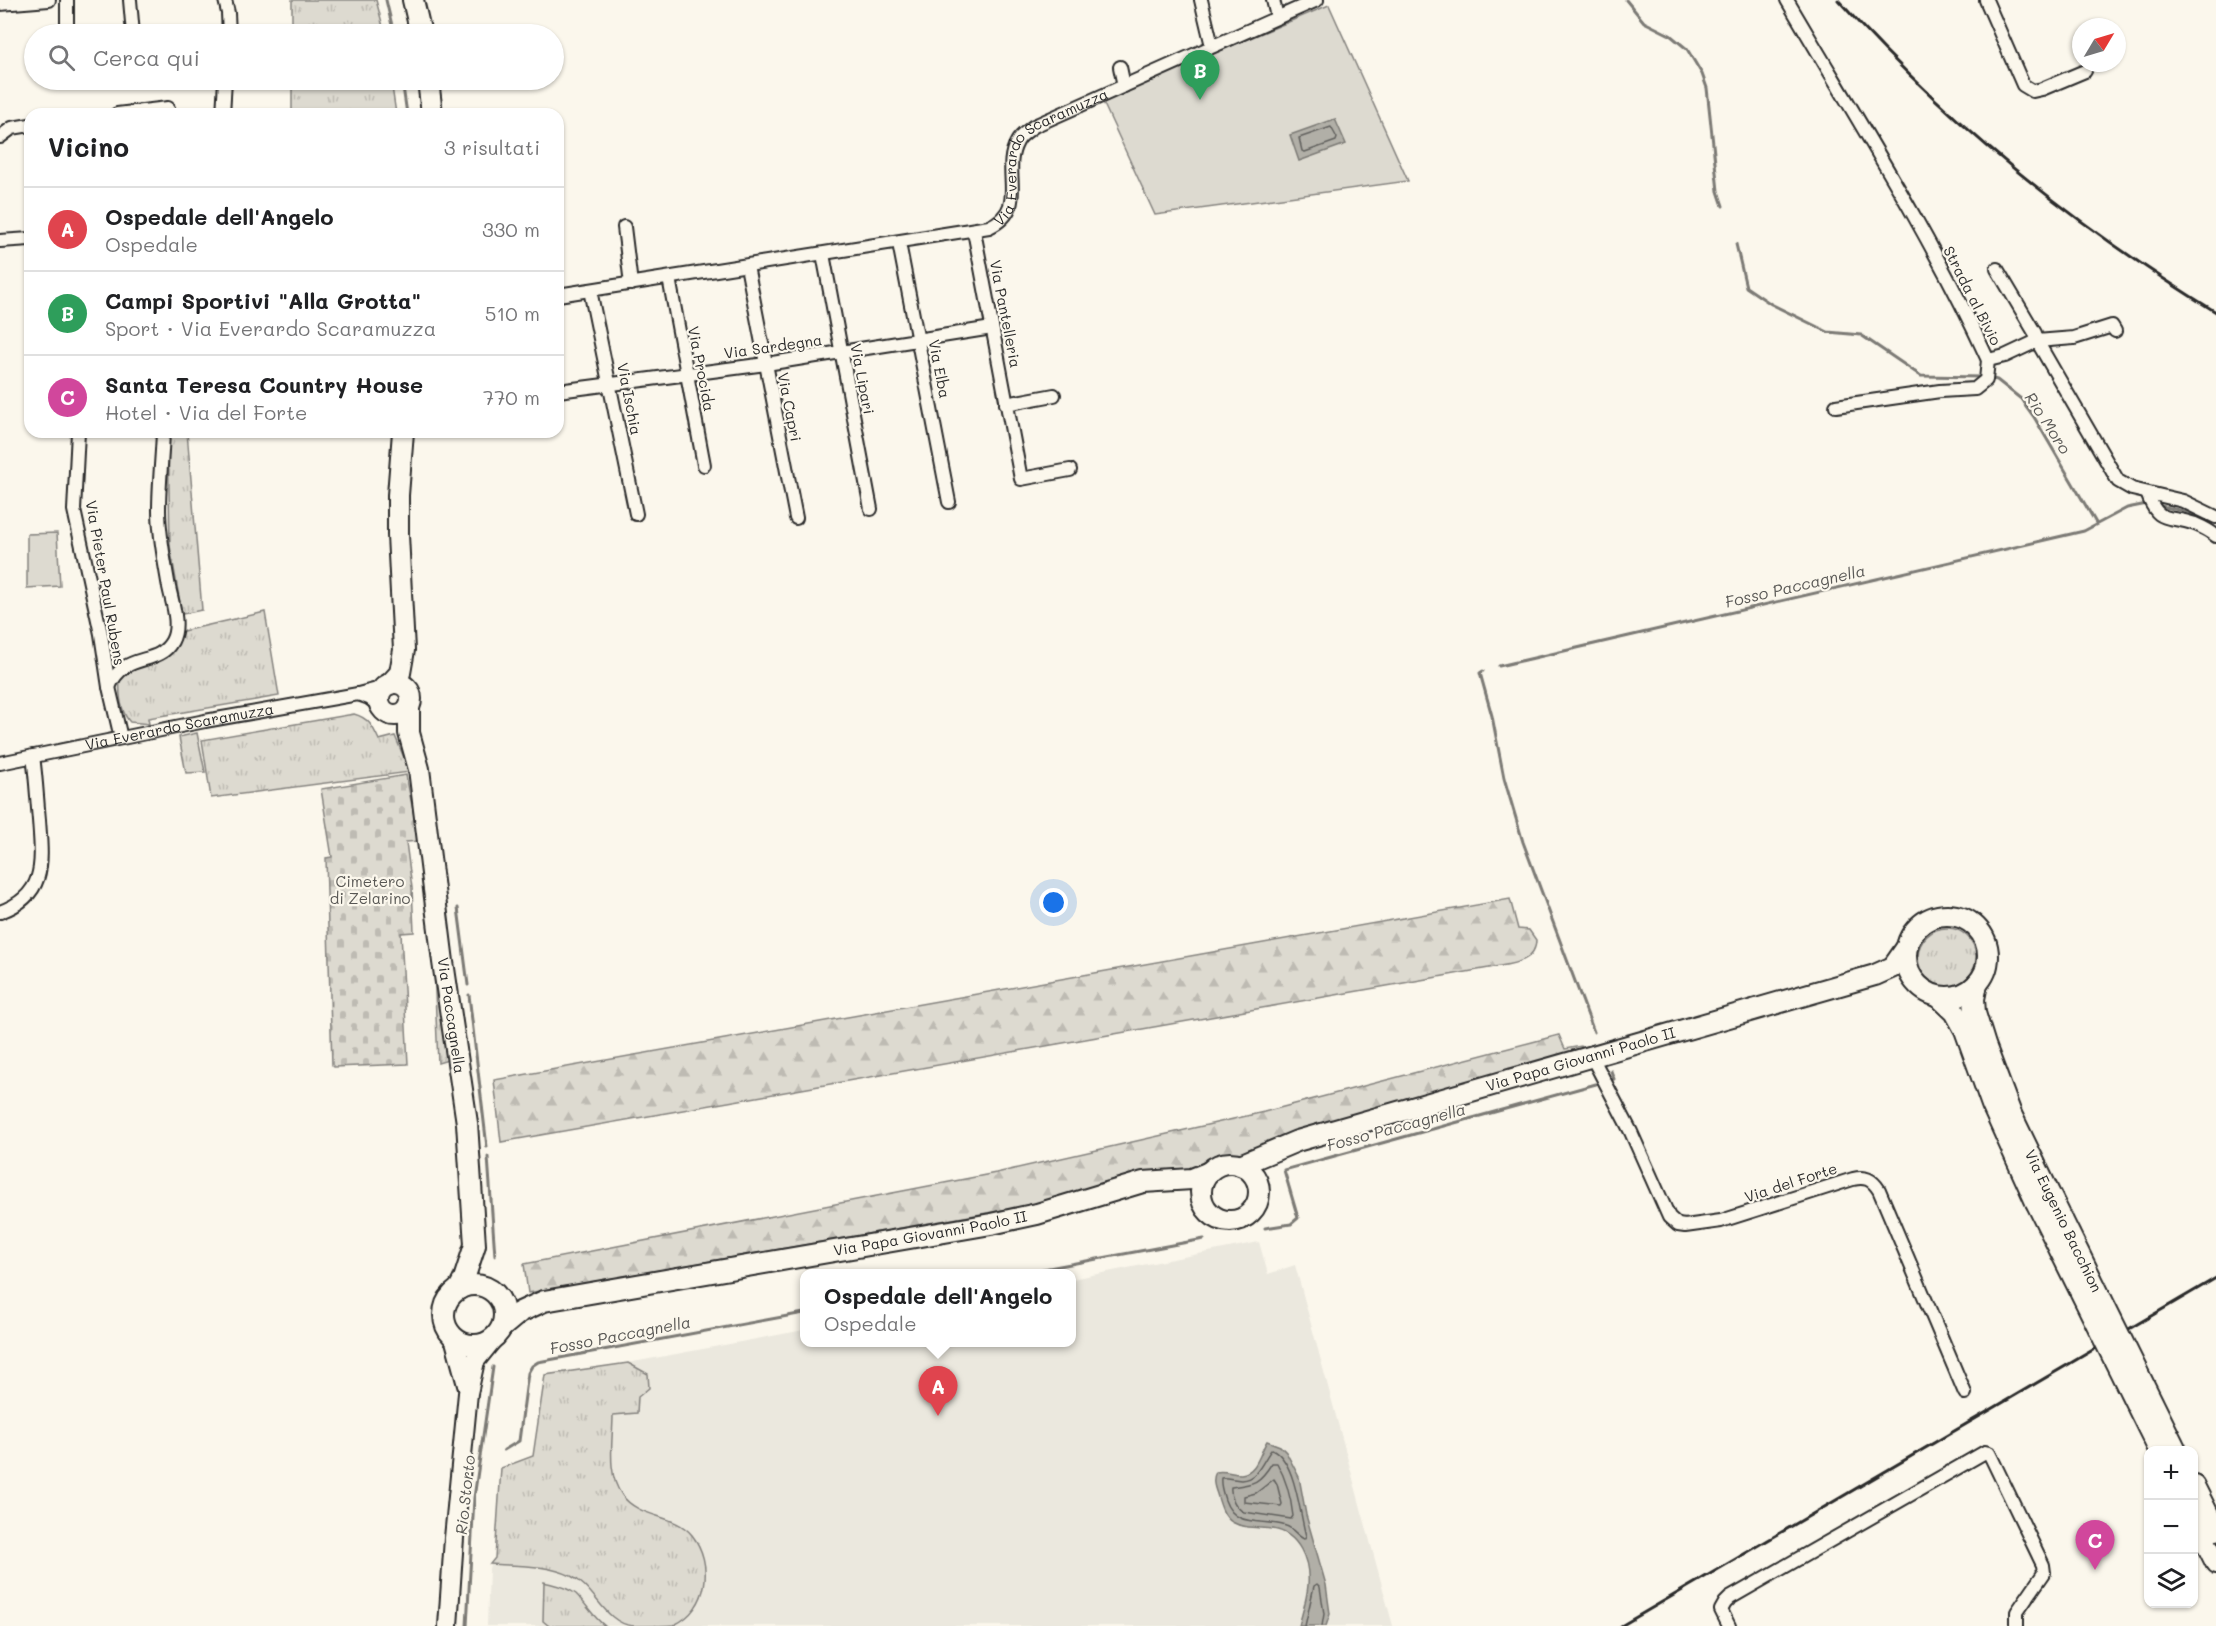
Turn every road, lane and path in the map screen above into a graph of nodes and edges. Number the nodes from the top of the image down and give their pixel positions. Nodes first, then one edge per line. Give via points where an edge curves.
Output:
1 (49, 0) edge
2 (67, 0) edge
3 (130, 0) edge
4 (225, 0) edge
5 (413, 0) edge
6 (1200, 0) edge
7 (1273, 0) edge
8 (1317, 0) edge
9 (1787, 0) edge
10 (1986, 0) edge
11 (0, 4) edge
12 (1277, 17) junction
13 (67, 24) edge
14 (132, 24) edge
15 (229, 24) edge
16 (419, 24) edge
17 (1212, 46) junction
18 (1120, 67) dead end
19 (2083, 72) edge
20 (1124, 86) junction
21 (224, 90) edge
22 (429, 90) edge
23 (223, 108) edge
24 (431, 108) edge
25 (24, 126) edge
26 (0, 137) edge
27 (624, 227) dead end
28 (974, 231) junction
29 (24, 239) edge
30 (0, 241) edge
31 (899, 243) junction
32 (823, 254) junction
33 (747, 266) junction
34 (1996, 269) dead end
35 (669, 278) junction
36 (631, 284) junction
37 (590, 290) junction
38 (564, 294) edge
39 (992, 328) junction
40 (2115, 331) dead end
41 (918, 341) junction
42 (2037, 341) junction
43 (842, 353) junction
44 (766, 364) junction
45 (1987, 370) junction
46 (687, 373) junction
47 (611, 383) junction
48 (564, 390) edge
49 (1054, 395) dead end
50 (1006, 404) junction
51 (1836, 406) dead end
52 (78, 438) edge
53 (163, 438) edge
54 (403, 438) edge
55 (413, 438) edge
56 (705, 465) dead end
57 (1070, 470) dead end
58 (400, 471) junction
59 (2149, 499) junction
60 (950, 502) dead end
61 (871, 508) dead end
62 (636, 514) dead end
63 (2216, 517) edge
64 (796, 518) dead end
65 (2216, 536) edge
66 (101, 634) junction
67 (404, 650) junction
68 (126, 665) junction
69 (387, 685) junction
70 (109, 687) junction
71 (358, 694) junction
72 (409, 699) junction
73 (384, 710) junction
74 (122, 738) junction
75 (33, 756) junction
76 (0, 763) edge
77 (421, 785) junction
78 (0, 912) edge
79 (1907, 947) junction
80 (1875, 975) junction
81 (1917, 984) junction
82 (1977, 984) junction
83 (1939, 997) junction
84 (1592, 1057) junction
85 (1286, 1145) junction
86 (1240, 1165) junction
87 (1208, 1173) junction
88 (1173, 1181) junction
89 (1258, 1185) junction
90 (2043, 1198) junction
91 (1202, 1201) junction
92 (475, 1245) junction
93 (459, 1288) junction
94 (494, 1292) junction
95 (544, 1301) junction
96 (497, 1334) junction
97 (454, 1337) junction
98 (468, 1393) junction
99 (1965, 1393) dead end
100 (2157, 1446) edge
101 (2174, 1446) edge
102 (2198, 1496) edge
103 (2198, 1529) edge
104 (2216, 1530) edge
105 (2216, 1563) edge
106 (448, 1626) edge
107 (1729, 1626) edge
108 (2017, 1626) edge

1 - 11 street
2 - 13 street
3 - 14 street
4 - 15 street
5 - 16 main road
6 - 17 street
7 - 12 street
8 - 12 street, Via Everardo Scaramuzza
9 - 45 street, Strada al Bivio via 1967,314
10 - 19 street via 2023,85 2033,91
12 - 17 street, Via Everardo Scaramuzza
17 - 20 street, Via Everardo Scaramuzza
18 - 20 street
20 - 28 street, Via Everardo Scaramuzza via 1034,126 1020,137 1013,152 1009,209 996,224
21 - 23 street
22 - 24 main road
25 - 26 street via 12,128
27 - 36 street
28 - 31 street, Via Everardo Scaramuzza
28 - 39 street, Via Pantelleria
29 - 30 street
31 - 32 street, Via Everardo Scaramuzza
31 - 41 street, Via Elba
32 - 33 street, Via Everardo Scaramuzza
32 - 43 street, Via Lipari
33 - 35 street, Via Everardo Scaramuzza
33 - 44 street, Via Capri
34 - 42 street via 2036,333
35 - 36 street, Via Everardo Scaramuzza
35 - 46 street, Via Procida
36 - 37 street, Via Everardo Scaramuzza
37 - 38 street, Via Everardo Scaramuzza
37 - 47 street, Via Ischia
39 - 41 street, Via Sardegna
39 - 50 street, Via Pantelleria
40 - 42 street via 2112,326 2074,338
41 - 43 street, Via Sardegna
41 - 60 street, Via Elba
42 - 45 street, Strada al Bivio via 2005,356
42 - 59 street via 2113,475 2124,486
43 - 44 street, Via Sardegna
43 - 61 street, Via Lipari
44 - 46 street, Via Sardegna
44 - 64 street, Via Capri
45 - 51 street via 1975,389
46 - 47 street, Via Sardegna
46 - 56 street, Via Procida
47 - 48 street, Via Sardegna
47 - 62 street, Via Ischia
49 - 50 street
50 - 57 street, Via Pantelleria via 1021,479
52 - 66 street, Via Pieter Paul Rubens via 74,510
53 - 68 street via 159,516 175,632 158,654
54 - 58 main road
55 - 58 main road
58 - 67 main road via 398,535
59 - 63 street via 2183,501
59 - 65 street via 2156,513 2195,524
66 - 68 street via 109,659
66 - 70 street, Via Pieter Paul Rubens
67 - 69 main road via 400,673
67 - 72 main road
68 - 70 street
69 - 71 street, Via Everardo Scaramuzza
69 - 72 main road via 401,684
69 - 73 main road via 380,694
70 - 74 street, Via Pieter Paul Rubens
71 - 73 street
71 - 74 street, Via Everardo Scaramuzza
72 - 73 main road via 399,714
72 - 77 main road, Via Paccagnella via 409,733
73 - 77 main road, Via Paccagnella
74 - 75 street, Via Everardo Scaramuzza
75 - 76 street, Via Everardo Scaramuzza
75 - 78 street via 41,869 31,892
77 - 92 main road, Via Paccagnella via 467,1123
79 - 80 main road, Via Papa Giovanni Paolo II via 1893,967
79 - 81 main road via 1908,968
79 - 82 main road via 1916,930 1929,919 1944,915 1963,918 1979,931 1987,946 1987,963
80 - 81 main road, Via Papa Giovanni Paolo II
80 - 84 main road, Via Papa Giovanni Paolo II
81 - 83 main road
82 - 83 main road via 1960,995
82 - 90 main road, Via Eugenio Bacchion via 1975,1013
83 - 90 main road, Via Eugenio Bacchion via 1955,1012 1965,1030 2003,1130
84 - 85 main road, Via Papa Giovanni Paolo II
84 - 99 street, Via del Forte via 1670,1217 1678,1225 1721,1221 1852,1179 1871,1180
85 - 86 main road, Via Papa Giovanni Paolo II
85 - 89 main road, Via Papa Giovanni Paolo II via 1263,1167
86 - 87 main road via 1224,1164
86 - 89 main road
87 - 88 main road, Via Papa Giovanni Paolo II
87 - 91 main road via 1202,1185
88 - 91 main road via 1187,1186
88 - 95 main road, Via Papa Giovanni Paolo II via 1143,1182 991,1224
89 - 91 main road via 1256,1206 1237,1220 1217,1218
90 - 100 main road, Via Eugenio Bacchion, bridge
90 - 101 main road, Via Eugenio Bacchion, bridge
92 - 93 main road, Via Paccagnella
92 - 94 main road, Via Paccagnella
93 - 94 main road via 475,1284
93 - 97 main road via 449,1298 444,1312 447,1328
94 - 95 main road, Via Papa Giovanni Paolo II
94 - 96 main road via 504,1310
95 - 96 main road, Via Papa Giovanni Paolo II via 520,1312
96 - 97 main road via 482,1344 469,1345
96 - 98 main road via 475,1361
97 - 98 main road
98 - 106 main road
102 - 104 main road
103 - 105 main road
107 - 108 street via 1721,1610 1730,1598 1985,1452 1989,1453 2043,1565 2044,1573 2017,1612

